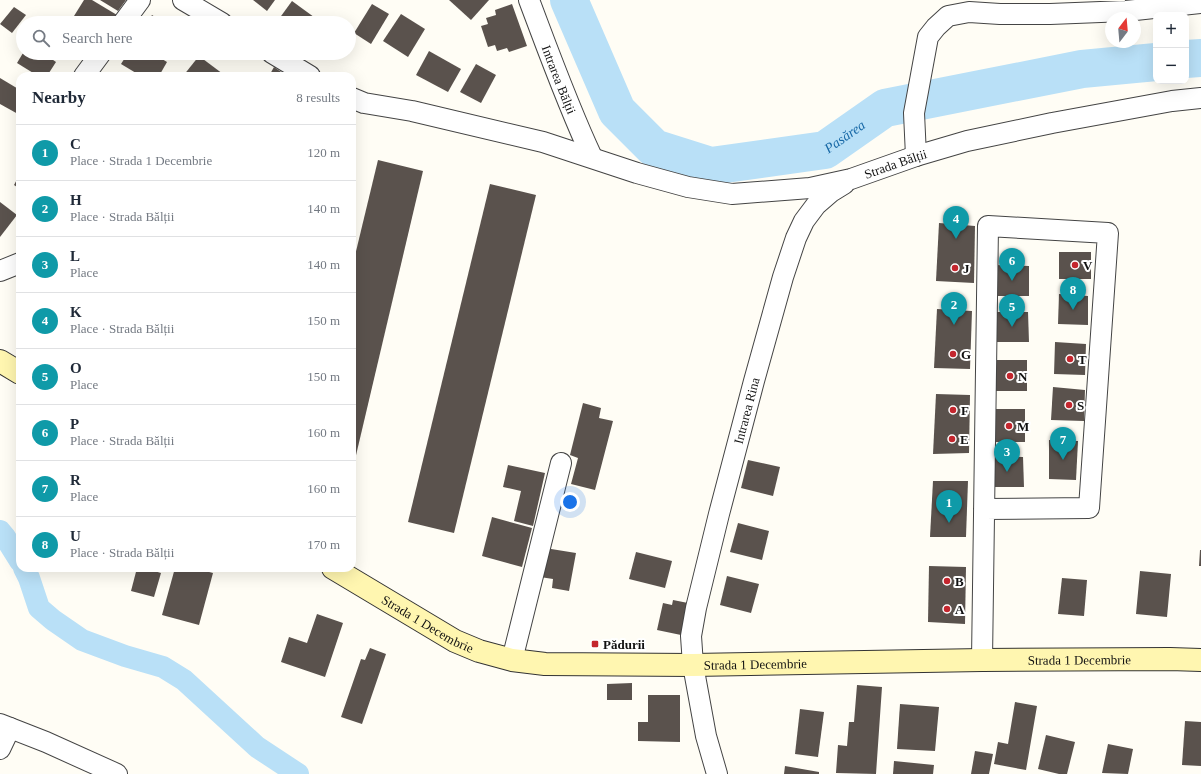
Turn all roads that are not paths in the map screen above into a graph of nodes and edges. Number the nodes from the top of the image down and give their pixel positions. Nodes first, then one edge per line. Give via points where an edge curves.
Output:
1 (140, 0) edge
2 (183, 0) edge
3 (529, 0) edge
4 (1201, 3) edge
5 (1127, 6) edge
6 (128, 16) edge
7 (210, 16) edge
8 (96, 60) edge
9 (284, 60) edge
10 (87, 72) edge
11 (303, 72) edge
12 (1201, 98) edge
13 (356, 103) edge
14 (916, 156) junction
15 (592, 158) junction
16 (851, 179) junction
17 (16, 265) edge
18 (0, 271) edge
19 (0, 361) edge
20 (16, 371) edge
21 (561, 463) dead end
22 (984, 509) junction
23 (340, 572) edge
24 (512, 660) junction
25 (982, 660) junction
26 (1201, 660) edge
27 (693, 665) junction
28 (5, 726) edge
29 (0, 749) edge
30 (117, 774) edge
31 (717, 774) edge

1 - 6 street
2 - 7 street
3 - 15 street, Intrarea Bălții via 563,91
4 - 5 street
5 - 14 street via 1000,14 969,12 948,16 928,37 914,113
8 - 10 street
9 - 11 street
12 - 14 street, Strada Bălții via 1052,123 967,141
13 - 15 street, Strada Bălții via 412,111 543,142
14 - 16 street, Strada Bălții
15 - 16 street, Strada Bălții via 688,187 732,194 810,188
16 - 27 street, Intrarea Rina via 831,192 804,221 783,277 696,608 691,636
17 - 18 street
19 - 20 main road
21 - 24 street
22 - 22 street via 988,226 1108,233 1089,508
22 - 25 street
23 - 24 main road, Strada 1 Decembrie via 455,641 479,652
24 - 27 main road, Strada 1 Decembrie via 545,664
25 - 26 main road, Strada 1 Decembrie
25 - 27 main road, Strada 1 Decembrie
27 - 31 street, Intrarea Rina via 706,736
28 - 29 street
28 - 30 street

